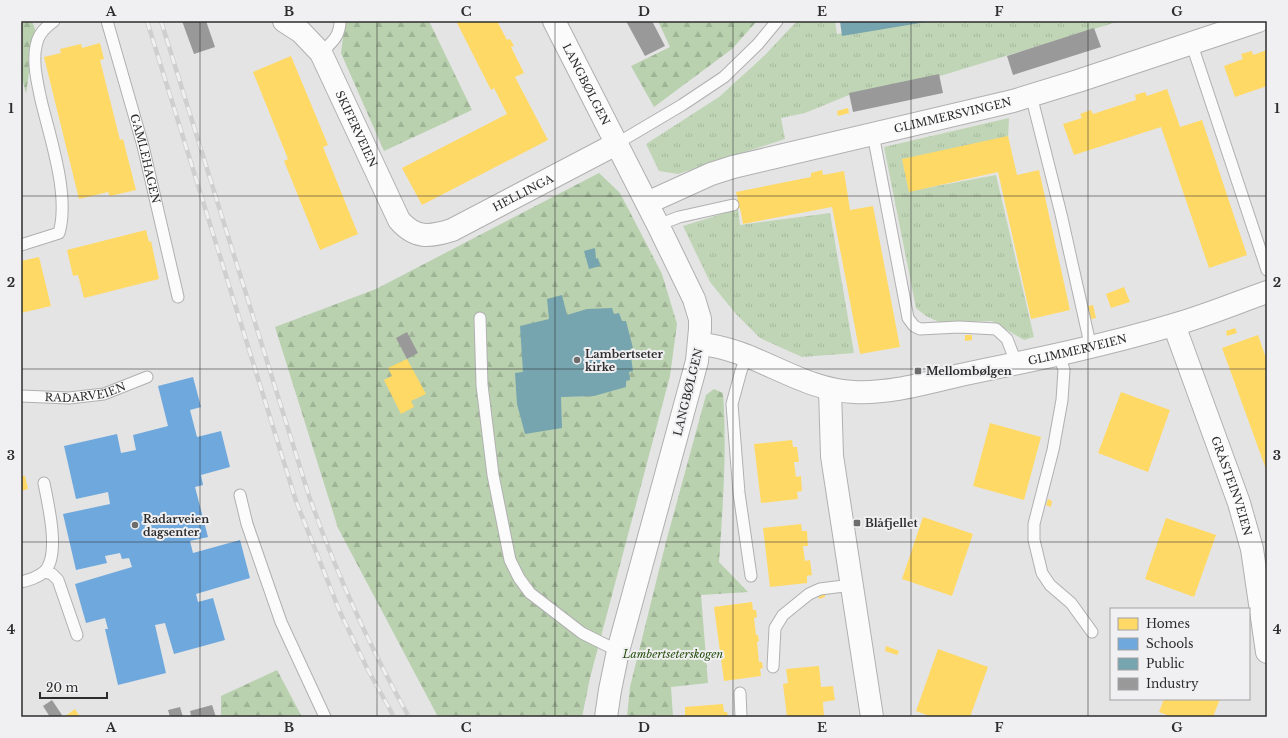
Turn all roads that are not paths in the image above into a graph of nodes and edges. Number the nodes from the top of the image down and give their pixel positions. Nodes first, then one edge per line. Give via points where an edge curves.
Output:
1 (54, 21) edge
2 (107, 21) edge
3 (284, 21) edge
4 (340, 21) edge
5 (554, 21) edge
6 (777, 21) edge
7 (1258, 21) edge
8 (1192, 44) junction
9 (321, 52) junction
10 (1032, 95) junction
11 (873, 134) junction
12 (616, 144) junction
13 (647, 203) junction
14 (733, 205) dead end
15 (658, 225) junction
16 (427, 235) joint
17 (21, 245) edge
18 (1267, 270) edge
19 (1267, 292) edge
20 (178, 297) dead end
21 (480, 318) dead end
22 (1174, 325) junction
23 (700, 344) junction
24 (1091, 348) junction
25 (747, 355) junction
26 (1060, 355) junction
27 (1017, 364) junction
28 (147, 377) dead end
29 (830, 390) junction
30 (21, 396) edge
31 (44, 483) dead end
32 (240, 495) dead end
33 (44, 572) junction
34 (751, 576) dead end
35 (21, 582) edge
36 (852, 585) junction
37 (1092, 632) dead end
38 (77, 635) dead end
39 (618, 651) junction
40 (1267, 652) edge
41 (773, 667) dead end
42 (740, 694) dead end
43 (325, 717) edge
44 (606, 717) edge
45 (741, 717) edge
46 (872, 717) edge

1 - 17 lane via 42,32 38,40 35,66 60,179 61,224 59,233
2 - 20 lane, GAMLEHAGEN via 143,146
3 - 9 street, SKIFERVEIEN via 301,32
4 - 9 lane via 338,34
5 - 12 street, LANGBØLGEN
6 - 12 lane via 758,44 724,77 662,118
7 - 8 street, GLIMMERSVINGEN
8 - 10 street, GLIMMERSVINGEN
8 - 18 lane
9 - 16 street, SKIFERVEIEN via 399,220 416,234
10 - 11 street, GLIMMERSVINGEN
10 - 24 lane
11 - 13 street, GLIMMERSVINGEN via 733,167 711,174
11 - 27 lane via 908,318 920,329 996,329 1007,339
12 - 13 street, LANGBØLGEN
12 - 16 street, HELLINGA via 452,230
13 - 15 street, LANGBØLGEN
14 - 15 lane via 679,217
15 - 23 street, LANGBØLGEN via 697,308 700,319
19 - 22 street, GLIMMERVEIEN
21 - 39 lane via 482,385 493,475 510,560 530,593 582,633
22 - 24 street, GLIMMERVEIEN
22 - 40 street, GRÅSTEINVEIEN via 1198,385 1241,510 1252,549
23 - 25 street, GLIMMERVEIEN
23 - 39 street, LANGBØLGEN via 696,367
24 - 26 street, GLIMMERVEIEN
25 - 29 street, GLIMMERVEIEN
25 - 34 lane via 732,404 739,493
26 - 27 street, GLIMMERVEIEN
26 - 37 lane via 1064,370 1062,400 1053,450 1034,524 1034,540 1042,573 1050,585 1072,603
27 - 29 street, GLIMMERVEIEN via 879,392
28 - 30 lane, RADARVEIEN via 104,394 69,398
29 - 36 street via 832,456
31 - 33 lane via 52,548 50,563
32 - 43 lane via 281,622
33 - 35 lane
33 - 38 lane via 52,574 58,580
36 - 41 lane via 820,589 809,594 783,615 775,628
36 - 46 street
39 - 44 street, LANGBØLGEN
42 - 45 lane

